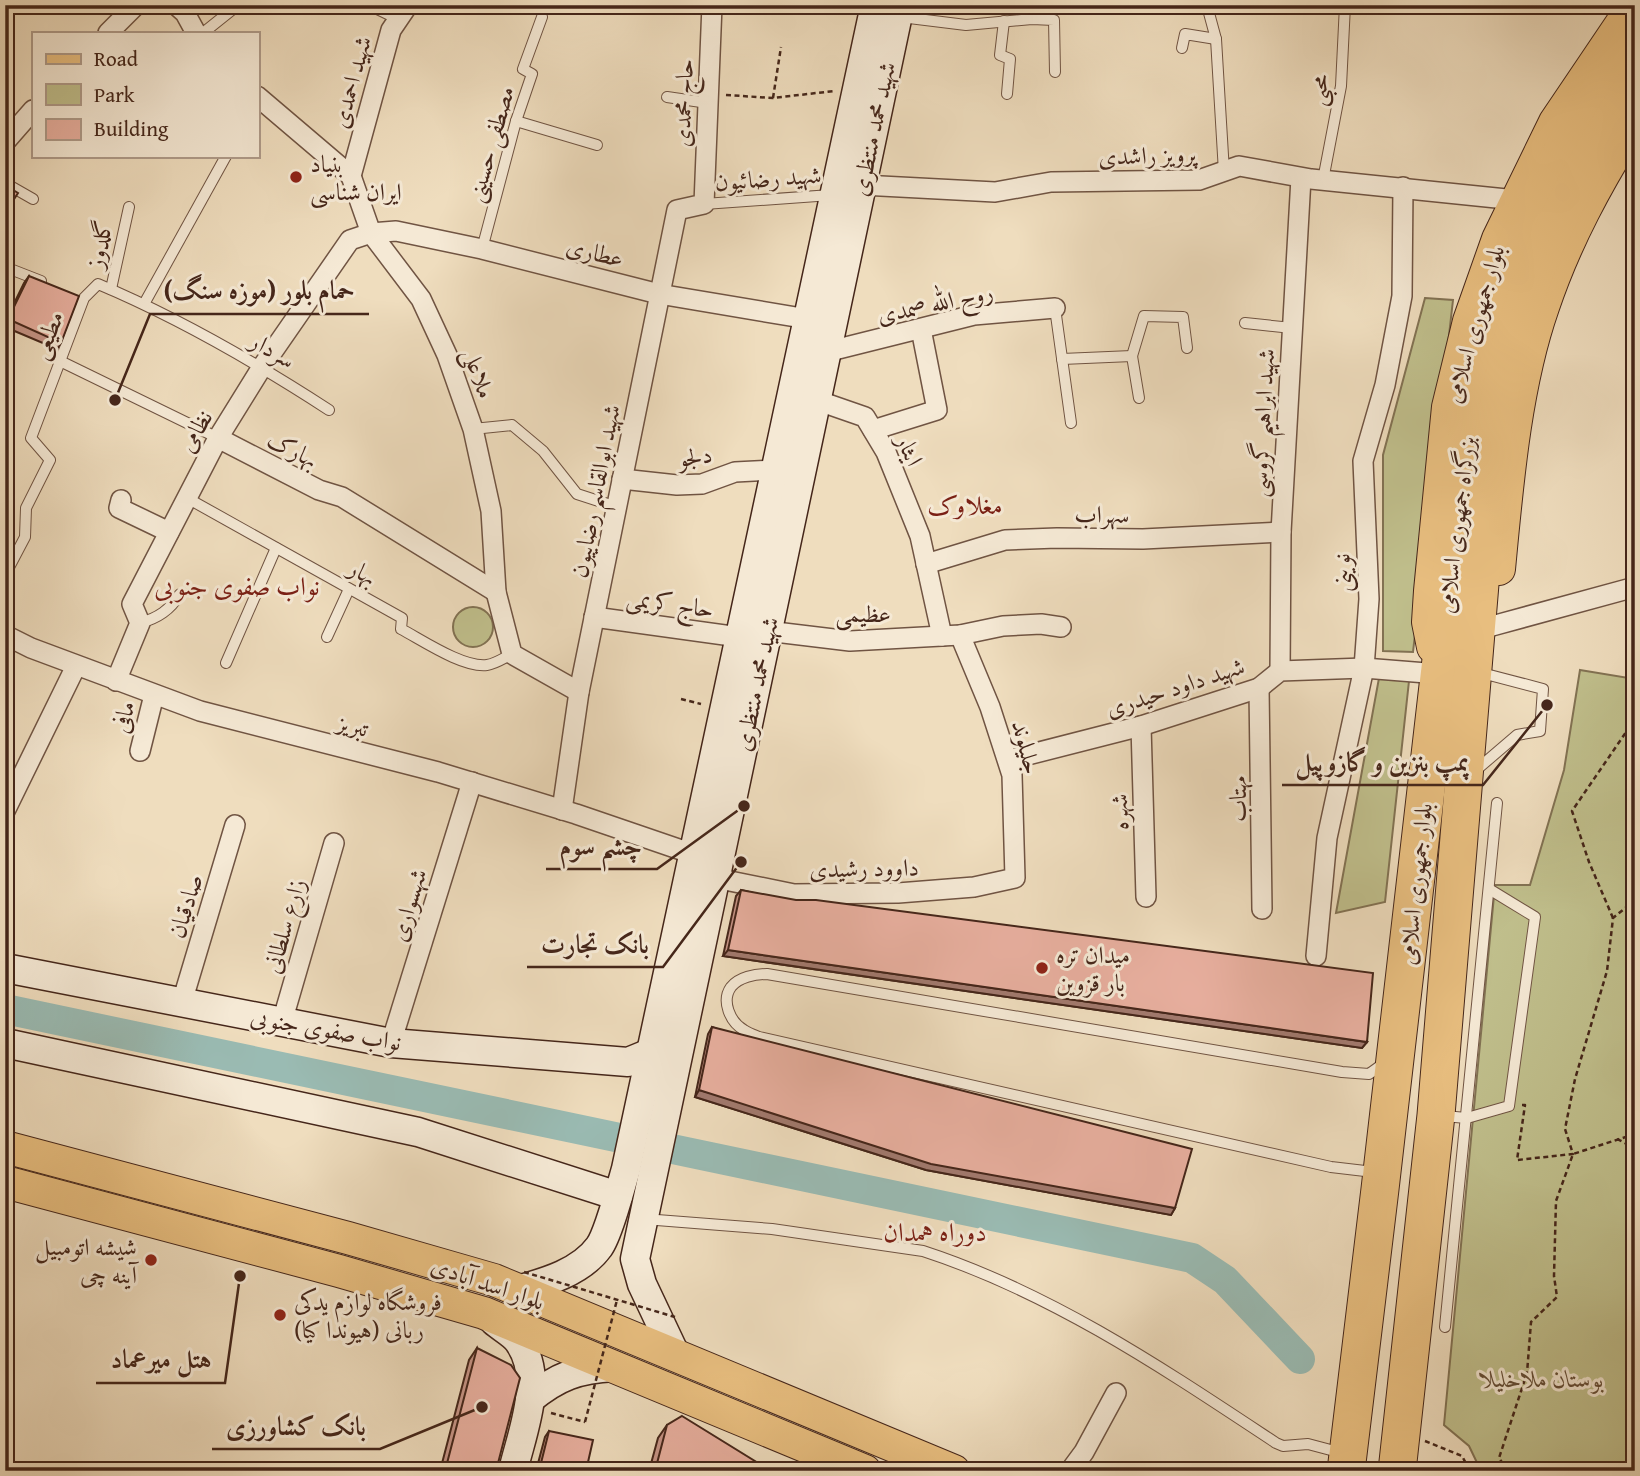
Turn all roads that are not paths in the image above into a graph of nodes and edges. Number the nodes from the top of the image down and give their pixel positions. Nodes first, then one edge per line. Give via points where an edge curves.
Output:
1 (136, 5) edge
2 (238, 5) edge
3 (369, 5) edge
4 (712, 5) edge
5 (1209, 5) edge
6 (1345, 5) edge
7 (1634, 5) edge
8 (182, 8) edge
9 (891, 9) edge
10 (403, 12) edge
11 (542, 17) dead end
12 (1004, 21) junction
13 (109, 32) edge
14 (195, 32) edge
15 (204, 32) edge
16 (1635, 37) edge
17 (1216, 39) junction
18 (1182, 48) dead end
19 (1055, 72) dead end
20 (1635, 84) edge
21 (1007, 94) dead end
22 (667, 97) dead end
23 (708, 98) junction
24 (259, 99) edge
25 (32, 111) edge
26 (516, 121) junction
27 (1635, 122) edge
28 (5, 142) edge
29 (597, 145) dead end
30 (225, 158) edge
31 (1224, 172) junction
32 (351, 176) junction
33 (1301, 177) junction
34 (1323, 180) junction
35 (5, 183) edge
36 (862, 185) junction
37 (1403, 187) junction
38 (835, 195) junction
39 (33, 199) dead end
40 (1516, 200) junction
41 (704, 204) junction
42 (129, 207) dead end
43 (371, 233) junction
44 (482, 249) junction
45 (5, 267) edge
46 (50, 285) edge
47 (111, 289) junction
48 (72, 294) edge
49 (659, 294) junction
50 (84, 298) junction
51 (144, 304) junction
52 (1055, 308) joint
53 (808, 318) junction
54 (1245, 323) dead end
55 (1292, 328) junction
56 (921, 329) junction
57 (1187, 348) dead end
58 (826, 352) junction
59 (1132, 356) junction
60 (1062, 359) junction
61 (60, 360) junction
62 (262, 366) junction
63 (1139, 398) dead end
64 (816, 400) junction
65 (329, 410) dead end
66 (1071, 423) dead end
67 (473, 429) junction
68 (873, 430) junction
69 (218, 438) junction
70 (775, 470) junction
71 (622, 479) junction
72 (187, 499) junction
73 (121, 500) dead end
74 (617, 507) junction
75 (169, 532) junction
76 (1281, 532) junction
77 (276, 548) junction
78 (926, 564) junction
79 (5, 575) edge
80 (1635, 587) edge
81 (349, 589) junction
82 (496, 592) junction
83 (180, 594) dead end
84 (594, 617) junction
85 (140, 623) junction
86 (1492, 626) junction
87 (1062, 627) dead end
88 (767, 631) junction
89 (5, 635) edge
90 (951, 635) junction
91 (327, 636) dead end
92 (739, 637) junction
93 (512, 654) junction
94 (226, 663) dead end
95 (76, 666) junction
96 (1364, 668) junction
97 (1280, 671) junction
98 (1456, 672) junction
99 (117, 681) junction
100 (1259, 688) junction
101 (579, 692) junction
102 (154, 695) junction
103 (1141, 726) junction
104 (140, 751) dead end
105 (1008, 760) junction
106 (1464, 781) junction
107 (472, 782) junction
108 (1497, 803) dead end
109 (562, 810) junction
110 (5, 811) edge
111 (235, 825) dead end
112 (334, 843) dead end
113 (693, 854) junction
114 (715, 877) junction
115 (1015, 878) joint
116 (1489, 889) junction
117 (1146, 897) dead end
118 (1262, 909) dead end
119 (1316, 956) dead end
120 (5, 968) edge
121 (182, 1002) junction
122 (282, 1022) junction
123 (5, 1043) edge
124 (391, 1043) junction
125 (1396, 1048) junction
126 (638, 1070) junction
127 (1451, 1117) junction
128 (5, 1147) edge
129 (96, 1171) junction
130 (624, 1179) junction
131 (5, 1182) edge
132 (148, 1185) junction
133 (1380, 1189) junction
134 (88, 1205) junction
135 (139, 1218) junction
136 (644, 1219) junction
137 (600, 1247) junction
138 (635, 1259) junction
139 (521, 1281) junction
140 (484, 1313) junction
141 (1445, 1327) dead end
142 (676, 1356) junction
143 (614, 1367) junction
144 (1116, 1393) dead end
145 (541, 1406) junction
146 (1347, 1463) edge
147 (513, 1471) edge
148 (865, 1471) edge
149 (954, 1471) edge
150 (1070, 1471) edge
151 (1397, 1471) edge

1 - 13 street
2 - 15 lane
3 - 10 lane
4 - 23 street, حاج محمدی
5 - 17 lane
6 - 34 lane, محبی via 1341,86
7 - 40 main road, بلوار جمهوری اسلامی via 1555,122
8 - 14 street
9 - 12 lane via 966,25
9 - 36 main road, شهید محمد منتظری
9 - 38 main road, شهید محمد منتظری via 858,86
10 - 32 street, شهید احمدی via 391,30
11 - 26 lane, مصطفی حسینی via 523,69 532,74
12 - 19 lane via 1054,20
12 - 21 lane via 1000,55 1010,59
16 - 98 highway, بزرگراه جمهوری اسلامی via 1573,130 1549,177 1519,238 1486,332 1466,434
17 - 18 lane via 1185,34
17 - 31 lane
20 - 98 highway, بزرگراه جمهوری اسلامی via 1595,146 1543,249 1512,341
22 - 23 lane
23 - 41 street, حاج محمدی
24 - 32 street
25 - 28 street
26 - 29 lane
26 - 44 lane, مصطفی حسینی
27 - 86 main road, بلوار جمهوری اسلامی via 1579,218 1542,308 1516,426
30 - 51 lane
31 - 33 street, پرویز راشدی via 1239,166
31 - 36 street, پرویز راشدی via 1199,180 1051,182 995,192
32 - 43 street, ملاعلی
33 - 34 street, پرویز راشدی
33 - 55 street, شهید ابراهیم گروسی
34 - 37 street, پرویز راشدی
35 - 39 lane
36 - 58 main road, شهید محمد منتظری
37 - 40 street, پرویز راشدی
37 - 96 street, نوینی via 1402,296 1385,385 1363,461 1369,599
38 - 41 lane, شهید رضائیون
38 - 53 main road, شهید محمد منتظری
40 - 98 main road, بلوار جمهوری اسلامی via 1469,321 1448,407 1428,622
41 - 49 street, شهید ابوالقاسم رضاییون via 677,210
42 - 47 lane, گلدوز
43 - 44 street, عطاری via 396,231
43 - 62 street, نظامی via 351,240
43 - 67 street, ملاعلی via 421,299
44 - 49 street, عطاری
45 - 46 lane
47 - 50 lane via 98,284
47 - 51 lane, سردار
48 - 50 lane
49 - 53 street, عطاری
49 - 71 street, شهید ابوالقاسم رضاییون
50 - 61 lane, مطیعی
51 - 62 lane, سردار
52 - 56 street, روح الله صمدی via 974,315
52 - 60 lane
53 - 70 main road, شهید محمد منتظری
54 - 55 lane
55 - 76 street, شهید ابراهیم گروسی
56 - 58 street, روح الله صمدی
56 - 68 street via 937,410
57 - 59 lane via 1183,317 1144,316
58 - 64 main road, شهید محمد منتظری
59 - 60 lane
59 - 63 lane
60 - 66 lane
61 - 69 lane, بهارک
61 - 79 lane, مطیعی via 31,438 50,460 26,508 24,537
62 - 65 lane, سردار
62 - 69 street, نظامی
64 - 68 street, ایثار via 865,417
64 - 88 main road, شهید محمد منتظری
67 - 74 lane via 512,425 543,451 578,494
67 - 82 street, ملاعلی via 491,511
68 - 78 street, ایثار via 920,536
69 - 72 street, نظامی
69 - 82 street, بهارک via 319,490 342,497
70 - 71 street, دلجو via 735,472 702,484
70 - 92 main road, شهید محمد منتظری
71 - 74 street, شهید ابوالقاسم رضاییون
72 - 75 street, نظامی
72 - 77 lane, بهار
73 - 75 street via 120,509
74 - 84 street, شهید ابوالقاسم رضاییون
75 - 85 street, نظامی via 132,604
76 - 78 street, سهراب via 1005,540
76 - 97 street, شهید ابراهیم گروسی
77 - 81 lane, بهار
77 - 94 lane
78 - 90 street, ایثار
80 - 86 street
81 - 91 lane
81 - 93 lane, بهار via 402,618 401,629 472,664 488,665
82 - 93 street, ملاعلی
83 - 85 lane via 172,607
84 - 92 street, حاج کریمی
84 - 101 street, شهید ابوالقاسم رضاییون
85 - 99 street, نظامی
86 - 98 main road, بلوار جمهوری اسلامی
87 - 90 street, عظیمی via 1003,626
88 - 90 street, عظیمی via 850,641
88 - 114 main road, شهید محمد منتظری
89 - 95 street, تبریز
90 - 105 street, جلیلوند via 981,682
92 - 113 main road, شهید محمد منتظری
93 - 101 street
95 - 99 street, تبریز
95 - 110 street
96 - 97 street, شهید داود حیدری
96 - 98 street, شهید داود حیدری
96 - 119 street, نوینی via 1327,838
97 - 100 street, شهید داود حیدری
98 - 106 highway, بلوار جمهوری اسلامی
98 - 106 lane via 1543,689 1540,732 1517,735
98 - 125 highway, بلوار جمهوری اسلامی
99 - 102 street, تبریز
100 - 103 street, شهید داود حیدری
100 - 118 street, مهتاب
101 - 109 street, شهید ابوالقاسم رضاییون
102 - 104 street, مافی
102 - 107 street, تبریز via 200,712
103 - 105 street, شهید داود حیدری
103 - 117 street, شهره
105 - 115 street, جلیلوند
106 - 127 highway, بلوار جمهوری اسلامی
107 - 109 street, تبریز
107 - 124 street, شهسواری
108 - 116 lane
109 - 113 street, تبریز
111 - 121 street, صادقیان
112 - 122 street, زارع سلطانی
113 - 126 main road, شهید محمد منتظری
114 - 115 street, داوود رشیدی via 794,894 898,893 974,887
114 - 130 main road, شهید محمد منتظری via 669,1097
116 - 127 lane
116 - 127 lane via 1535,917 1509,1106
120 - 121 main road, نواب صفوی جنوبی
121 - 122 main road, نواب صفوی جنوبی
122 - 124 main road, نواب صفوی جنوبی
123 - 130 main road
124 - 126 main road, نواب صفوی جنوبی
125 - 133 highway, بلوار جمهوری اسلامی
125 - 133 lane via 1369,1074 767,974 736,983 727,999 731,1018 759,1037 1365,1171
126 - 130 main road, شهید محمد منتظری
127 - 141 lane
127 - 151 highway, بلوار جمهوری اسلامی
128 - 129 main road, بلوار اسد آبادی
129 - 132 main road, بلوار اسد آبادی
129 - 134 main road via 97,1186
130 - 136 main road, شهید محمد منتظری
130 - 137 main road, شهید محمد منتظری
131 - 134 main road, بلوار اسد آبادی
132 - 135 main road via 137,1204
132 - 139 main road, بلوار اسد آبادی via 494,1280
133 - 146 highway, بلوار جمهوری اسلامی
134 - 135 main road, بلوار اسد آبادی
135 - 140 main road, بلوار اسد آبادی
136 - 138 main road, شهید محمد منتظری
136 - 146 lane via 772,1228 938,1256 1014,1285 1147,1357 1276,1443 1308,1444
137 - 138 main road via 605,1261 614,1266
137 - 139 main road via 567,1272
138 - 142 main road
139 - 142 main road, بلوار اسد آبادی
140 - 143 main road, بلوار اسد آبادی
140 - 145 main road via 519,1341
142 - 149 main road, بلوار اسد آبادی
143 - 145 main road via 568,1374 548,1385
143 - 148 main road, بلوار اسد آبادی
144 - 150 street
145 - 147 main road

